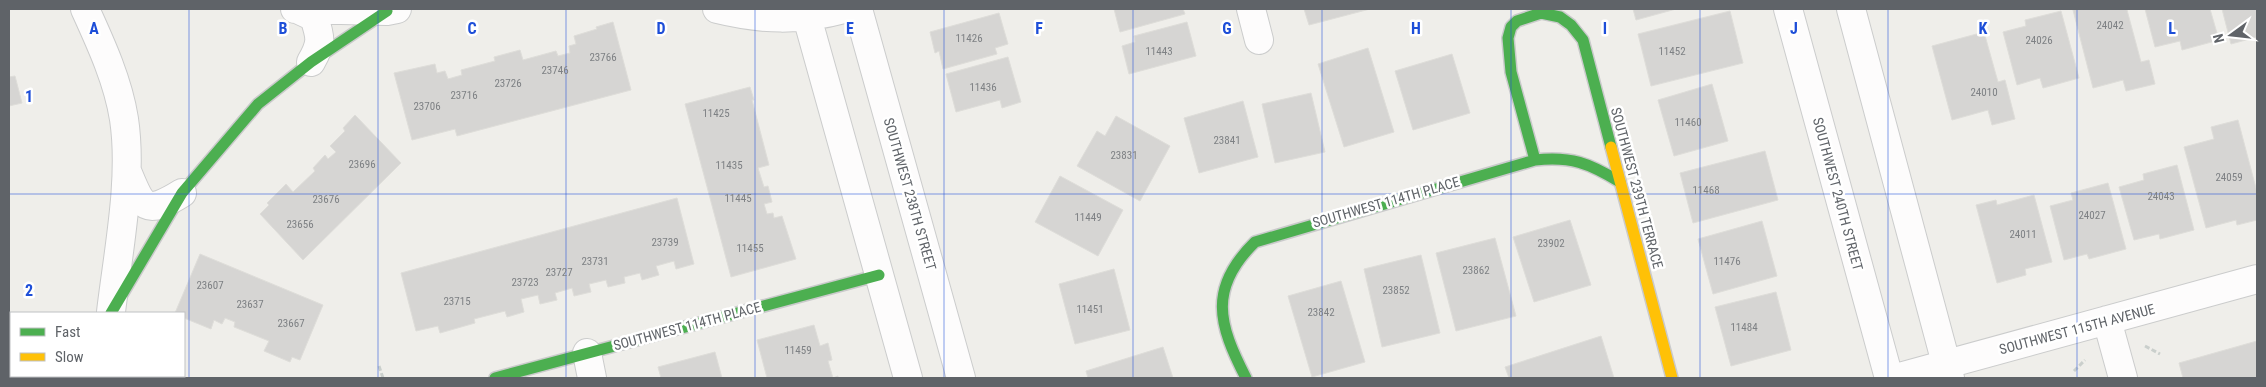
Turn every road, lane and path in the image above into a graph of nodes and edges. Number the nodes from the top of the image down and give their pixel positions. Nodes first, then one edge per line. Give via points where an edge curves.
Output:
1 (85, 9) edge
2 (296, 9) edge
3 (717, 9) edge
4 (844, 9) edge
5 (858, 9) edge
6 (1251, 9) edge
7 (1788, 9) edge
8 (1851, 9) edge
9 (392, 10) edge
10 (807, 17) junction
11 (1259, 40) dead end
12 (311, 62) junction
13 (1535, 160) junction
14 (127, 171) junction
15 (1620, 182) junction
16 (182, 193) junction
17 (879, 274) junction
18 (2257, 279) edge
19 (111, 312) edge
20 (112, 312) edge
21 (2107, 320) junction
22 (2144, 345) dead end
23 (2160, 354) dead end
24 (2085, 360) dead end
25 (379, 366) dead end
26 (589, 366) edge
27 (1948, 371) edge
28 (2074, 371) dead end
29 (383, 378) edge
30 (495, 378) edge
31 (908, 378) edge
32 (961, 378) edge
33 (1246, 378) edge
34 (1672, 378) edge
35 (1889, 378) edge
36 (1896, 378) edge
37 (2123, 378) edge

1 - 14 street via 109,61 124,119
2 - 9 street
2 - 12 street via 314,17 320,35 320,48
3 - 10 street via 773,19
4 - 10 street
5 - 32 street, SOUTHWEST 238TH STREET
6 - 11 street
7 - 35 street, SOUTHWEST 240TH STREET
8 - 27 street
9 - 12 street
10 - 17 street
12 - 16 street via 258,104
13 - 15 street, SOUTHWEST 114TH PLACE via 1566,157 1578,160
13 - 15 street, SOUTHWEST 239TH TERRACE via 1511,66 1507,36 1520,18 1548,12 1576,30 1583,40
13 - 33 street, SOUTHWEST 114TH PLACE via 1255,242 1241,253 1224,282 1221,298 1221,314 1230,343
14 - 16 street via 137,195 148,206 155,208
14 - 19 street
15 - 34 street, SOUTHWEST 239TH TERRACE
16 - 20 street
17 - 26 street, SOUTHWEST 114TH PLACE
17 - 31 street
18 - 21 street, SOUTHWEST 115TH AVENUE
21 - 27 street, SOUTHWEST 115TH AVENUE
21 - 37 street
22 - 23 path
24 - 28 path
25 - 29 path
26 - 30 street, SOUTHWEST 114TH PLACE
27 - 36 street, SOUTHWEST 115TH AVENUE

